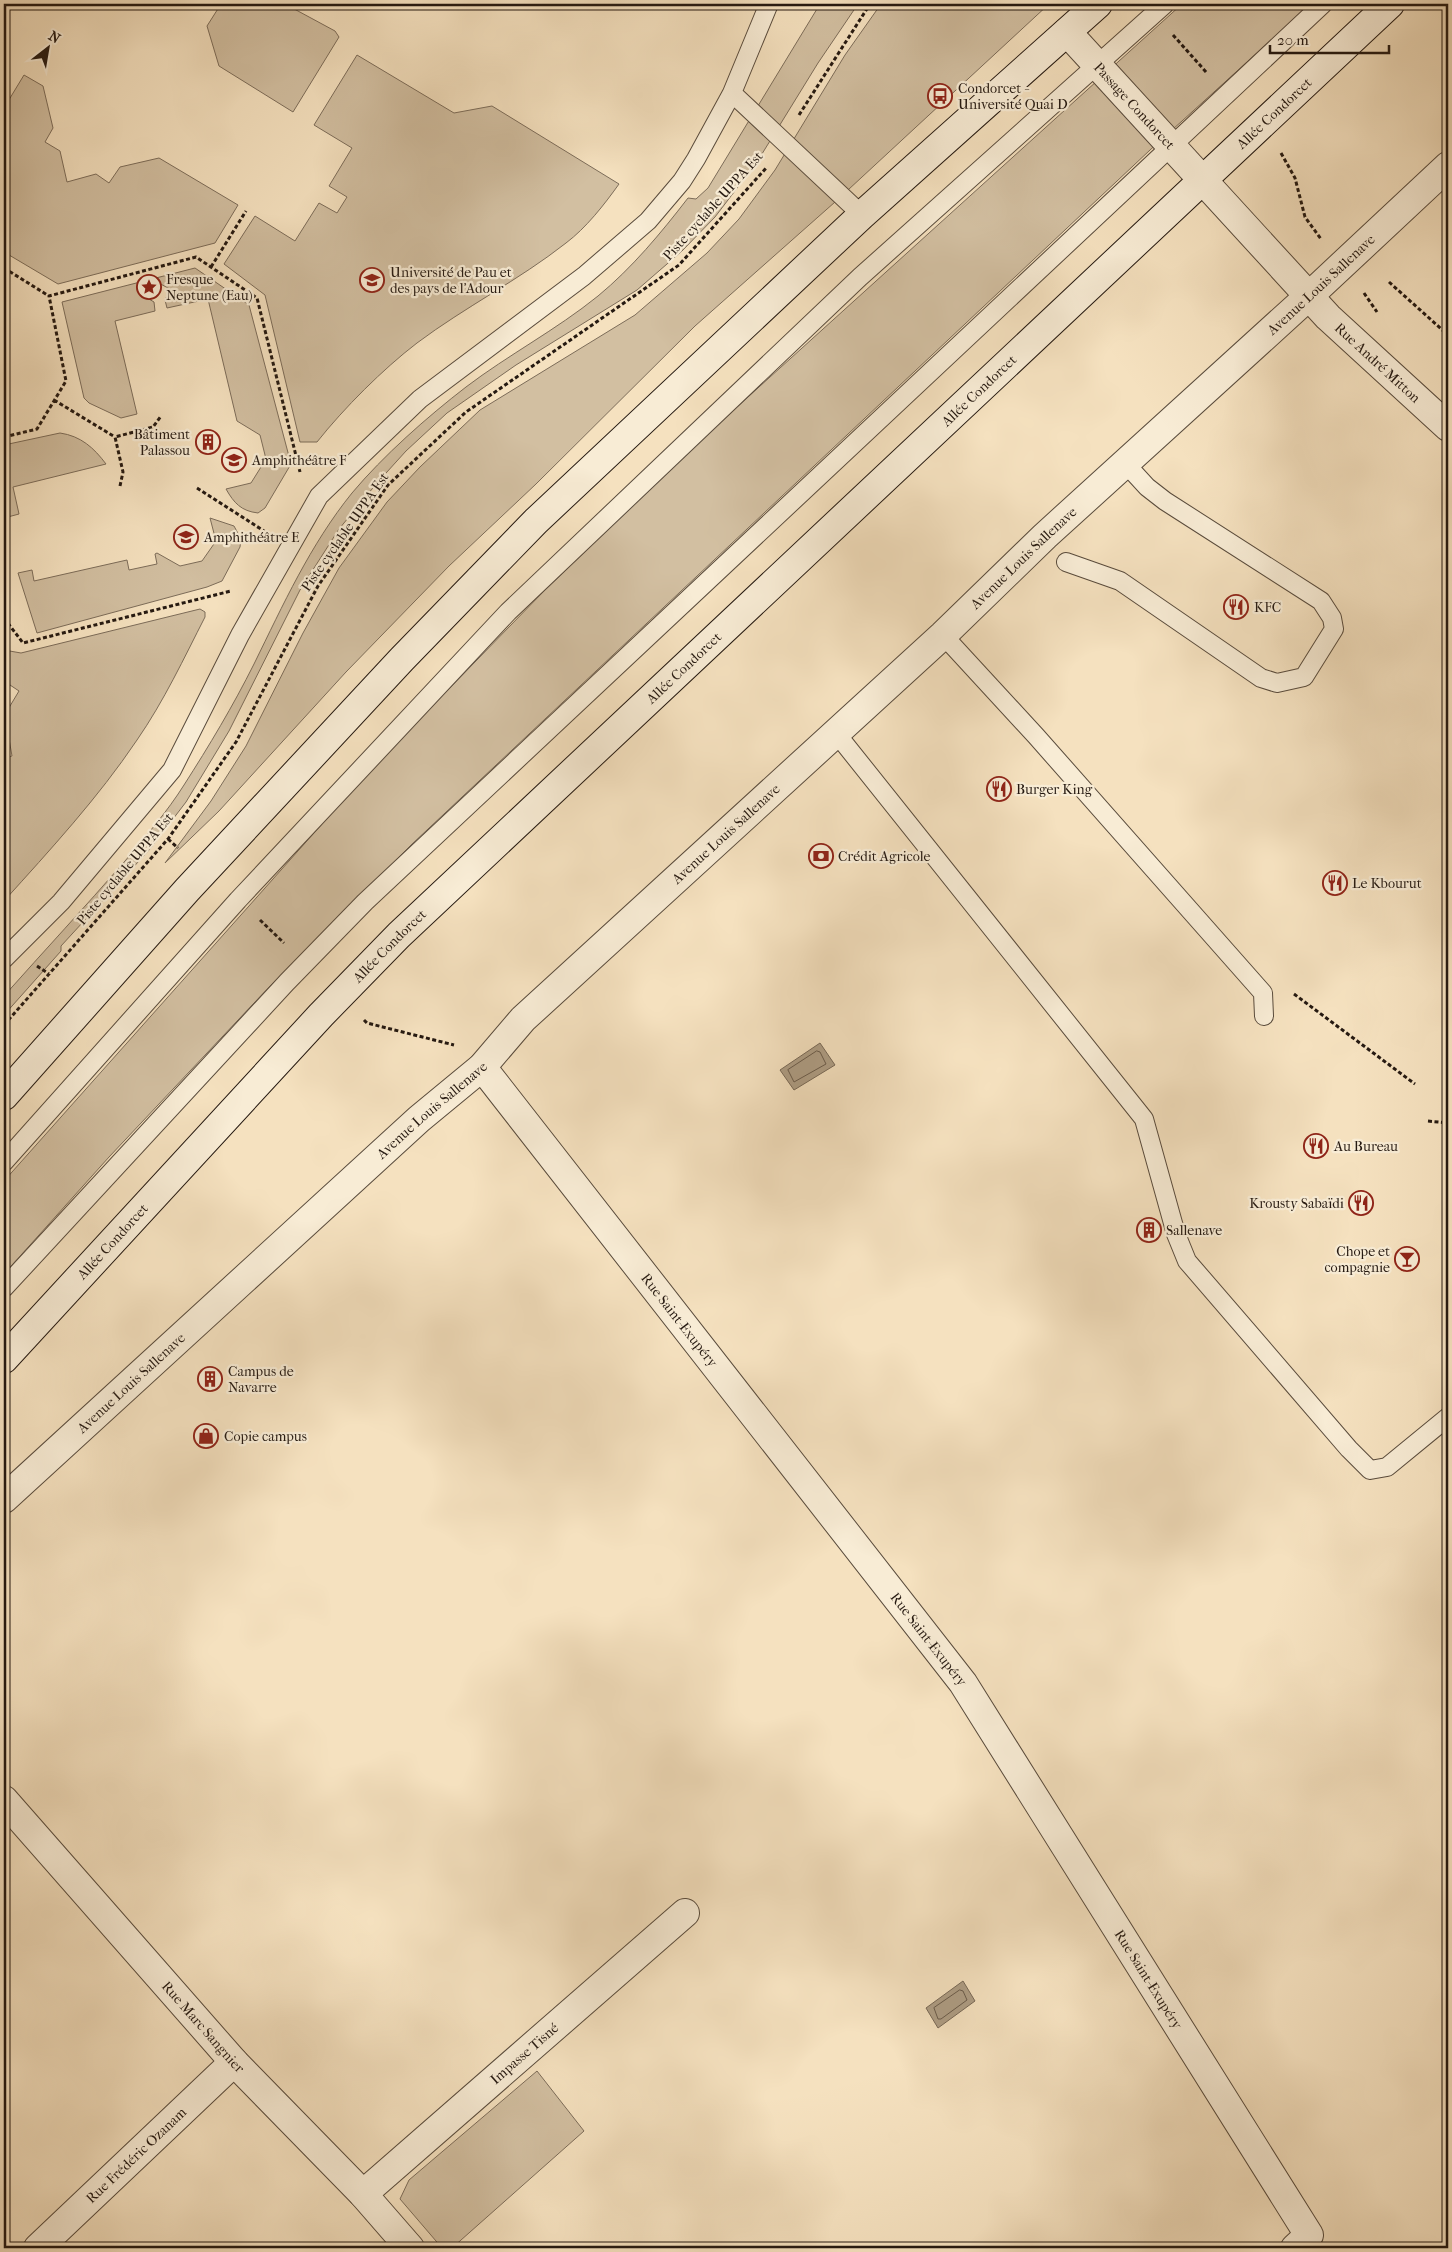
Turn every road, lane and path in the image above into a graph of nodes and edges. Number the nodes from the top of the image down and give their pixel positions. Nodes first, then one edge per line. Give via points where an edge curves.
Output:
1 (767, 4) edge
2 (870, 4) edge
3 (1098, 4) edge
4 (1165, 4) edge
5 (1323, 4) edge
6 (1390, 4) edge
7 (1067, 32) junction
8 (1098, 65) junction
9 (732, 93) junction
10 (783, 141) junction
11 (1171, 146) junction
12 (1448, 166) edge
13 (1202, 179) junction
14 (246, 211) dead end
15 (862, 215) junction
16 (4, 268) edge
17 (210, 268) junction
18 (1389, 282) dead end
19 (49, 296) junction
20 (1309, 296) junction
21 (1448, 335) edge
22 (54, 400) junction
23 (161, 416) dead end
24 (1448, 427) edge
25 (4, 437) edge
26 (116, 437) junction
27 (1125, 464) junction
28 (120, 486) dead end
29 (197, 488) dead end
30 (310, 512) junction
31 (289, 547) junction
32 (1066, 562) dead end
33 (270, 581) junction
34 (4, 618) edge
35 (942, 635) junction
36 (836, 733) junction
37 (168, 839) junction
38 (204, 871) junction
39 (238, 900) junction
40 (4, 959) edge
41 (305, 963) junction
42 (339, 996) junction
43 (1264, 1016) dead end
44 (4, 1024) edge
45 (482, 1067) junction
46 (4, 1096) edge
47 (1428, 1121) dead end
48 (1448, 1123) edge
49 (4, 1162) edge
50 (4, 1288) edge
51 (4, 1359) edge
52 (1448, 1416) edge
53 (4, 1499) edge
54 (4, 1800) edge
55 (685, 1913) dead end
56 (234, 2062) junction
57 (364, 2194) junction
58 (38, 2248) edge
59 (410, 2248) edge
60 (1295, 2248) edge

1 - 9 lane
2 - 10 path, Piste cyclable UPPA Est
3 - 7 street
4 - 8 lane
5 - 11 lane
6 - 13 street, Allée Condorcet
7 - 8 street, Passage Condorcet
7 - 15 street
8 - 11 street, Passage Condorcet
8 - 39 lane via 860,277 508,612
9 - 10 lane
9 - 30 lane via 682,181 648,221 584,276 420,399 319,496
10 - 15 lane
10 - 37 path, Piste cyclable UPPA Est via 769,166 678,265 466,412 388,485 318,586 236,742
11 - 13 street, Passage Condorcet
11 - 41 lane via 366,902
12 - 20 street, Avenue Louis Sallenave
13 - 20 street, Passage Condorcet
13 - 42 street, Allée Condorcet via 399,935
14 - 17 path
15 - 38 street via 536,520
16 - 19 path
17 - 19 path via 196,257
17 - 30 path via 257,298
18 - 21 path
19 - 22 path via 66,381
20 - 24 street, Rue André Mitton via 1356,344
20 - 27 street, Avenue Louis Sallenave
22 - 25 path via 37,429
22 - 26 path
23 - 26 path via 153,426
26 - 28 path via 123,472
27 - 32 lane via 1165,501 1321,601 1332,618 1334,629 1304,677 1277,683 1261,678 1120,581
27 - 35 street, Avenue Louis Sallenave
29 - 31 path
30 - 31 lane
31 - 33 lane
33 - 34 path via 23,644
33 - 40 lane via 172,770 61,902
35 - 36 street, Avenue Louis Sallenave
35 - 43 lane via 1036,736 1263,994
36 - 45 street, Avenue Louis Sallenave via 522,1020
36 - 52 lane via 1144,1119 1176,1234 1187,1261 1349,1450 1370,1470 1387,1467
37 - 38 path
37 - 44 path, Piste cyclable UPPA Est
38 - 46 street
39 - 41 path
39 - 49 lane
41 - 50 lane
42 - 45 path via 367,1023 457,1045
42 - 51 street, Allée Condorcet
45 - 53 street, Avenue Louis Sallenave via 419,1119
45 - 60 street, Rue Saint-Exupéry via 963,1683 1309,2235
47 - 48 path
54 - 56 street, Rue Marc Sangnier
55 - 57 street, Impasse Tisné
56 - 57 street, Rue Marc Sangnier
56 - 58 street, Rue Frédéric Ozanam
57 - 59 street, Rue Marc Sangnier

